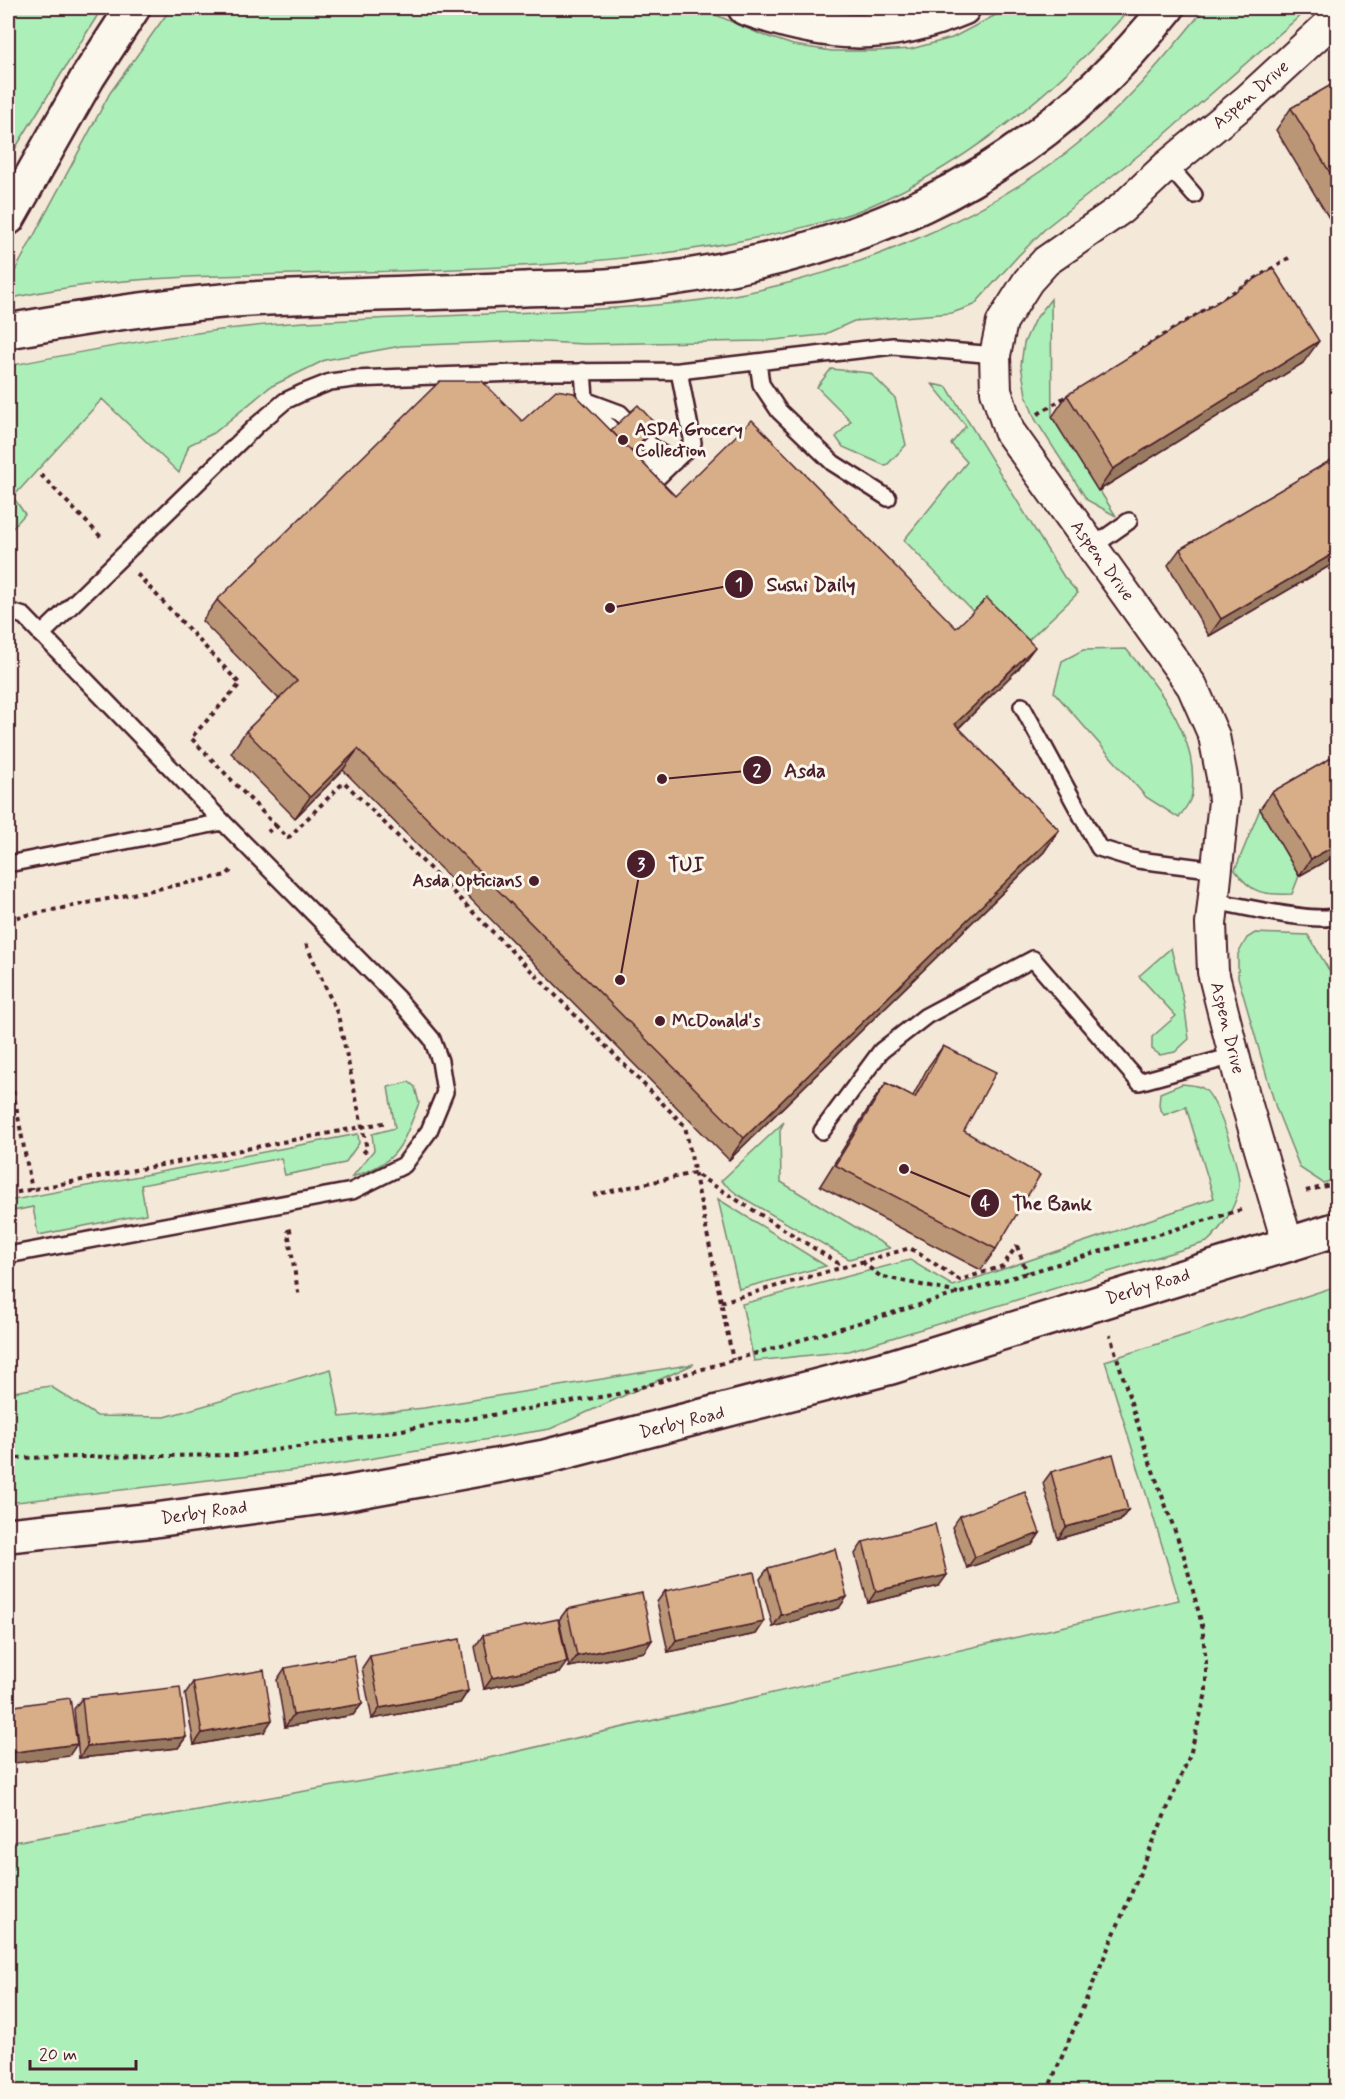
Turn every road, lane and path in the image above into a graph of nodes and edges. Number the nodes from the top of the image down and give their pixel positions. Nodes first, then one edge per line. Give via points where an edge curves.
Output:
1 (132, 8) edge
2 (745, 8) edge
3 (963, 8) edge
4 (1167, 8) edge
5 (1338, 16) edge
6 (1168, 165) junction
7 (1194, 195) dead end
8 (8, 218) edge
9 (1292, 256) dead end
10 (8, 331) edge
11 (995, 355) junction
12 (1130, 356) edge
13 (758, 362) junction
14 (583, 371) junction
15 (679, 371) junction
16 (1080, 387) edge
17 (585, 400) junction
18 (1009, 431) junction
19 (595, 443) edge
20 (674, 462) junction
21 (624, 474) edge
22 (41, 475) dead end
23 (888, 498) dead end
24 (1129, 521) dead end
25 (1092, 547) junction
26 (121, 557) junction
27 (8, 611) edge
28 (41, 635) junction
29 (1022, 706) dead end
30 (223, 822) junction
31 (275, 825) junction
32 (252, 849) junction
33 (8, 864) edge
34 (1218, 870) junction
35 (1214, 902) junction
36 (1338, 916) edge
37 (8, 919) edge
38 (325, 926) junction
39 (1233, 1056) junction
40 (8, 1064) edge
41 (388, 1122) dead end
42 (362, 1126) junction
43 (822, 1131) dead end
44 (355, 1162) dead end
45 (694, 1173) junction
46 (1338, 1183) edge
47 (32, 1190) junction
48 (8, 1194) edge
49 (592, 1195) dead end
50 (302, 1200) junction
51 (1275, 1200) junction
52 (1338, 1229) edge
53 (1288, 1245) junction
54 (8, 1255) edge
55 (862, 1262) junction
56 (844, 1267) junction
57 (1027, 1273) junction
58 (958, 1293) junction
59 (299, 1298) dead end
60 (721, 1302) junction
61 (1119, 1332) dead end
62 (733, 1360) junction
63 (8, 1458) edge
64 (8, 1534) edge
65 (1047, 2091) edge

1 - 8 main road
2 - 3 main road via 798,24 845,32 913,24
4 - 10 main road via 1133,51 1056,122 976,179 876,227 801,251 687,276 616,285 266,298 135,310
5 - 6 street, Aspen Drive via 1248,99
6 - 7 lane
6 - 11 street, Aspen Drive via 1121,209 1046,261 1002,322
9 - 12 path
11 - 13 lane via 893,346
11 - 18 street, Aspen Drive via 996,391
13 - 15 lane
13 - 23 lane via 761,384 779,411 833,463
14 - 15 lane
14 - 17 lane
14 - 26 lane via 353,379 330,382 302,393 285,401 258,424
15 - 20 lane via 693,443
16 - 18 path
17 - 19 lane via 587,425
17 - 20 lane via 620,413 654,449
18 - 25 street, Aspen Drive
20 - 21 lane via 656,479
22 - 26 path
24 - 25 lane
25 - 34 street, Aspen Drive via 1199,698 1214,736 1223,810
26 - 28 lane
26 - 31 path via 240,684 191,738
27 - 28 lane via 24,616
28 - 30 lane
29 - 34 lane via 1099,848 1138,860
30 - 32 lane
30 - 33 lane
31 - 32 path
31 - 45 path via 288,838 344,782 685,1126
32 - 37 path via 227,875
32 - 38 lane
34 - 35 street, Aspen Drive
35 - 36 lane via 1295,915
35 - 39 street, Aspen Drive via 1210,948
38 - 42 path via 305,945 338,1015
38 - 50 lane via 432,1039 445,1092 429,1131 404,1165 352,1191
39 - 43 lane via 1139,1082 1033,959 926,1016 881,1051
39 - 51 street, Aspen Drive
40 - 47 path
41 - 42 path
42 - 44 path via 367,1149
42 - 47 path
45 - 49 path
45 - 56 path
45 - 60 path
46 - 51 path
47 - 48 path
50 - 54 lane
50 - 59 path via 308,1227 288,1231
51 - 53 street, Aspen Drive
51 - 57 path
52 - 53 main road, Derby Road
53 - 64 main road, Derby Road via 891,1367 545,1457 303,1499 155,1520
55 - 56 path
55 - 57 path via 910,1248 960,1280 1003,1266 1017,1245
55 - 58 path via 880,1276
56 - 60 path
57 - 58 path
58 - 62 path
60 - 62 path
61 - 65 path via 1110,1335 1184,1556 1202,1625 1206,1693 1190,1755
62 - 63 path via 618,1395 239,1455

